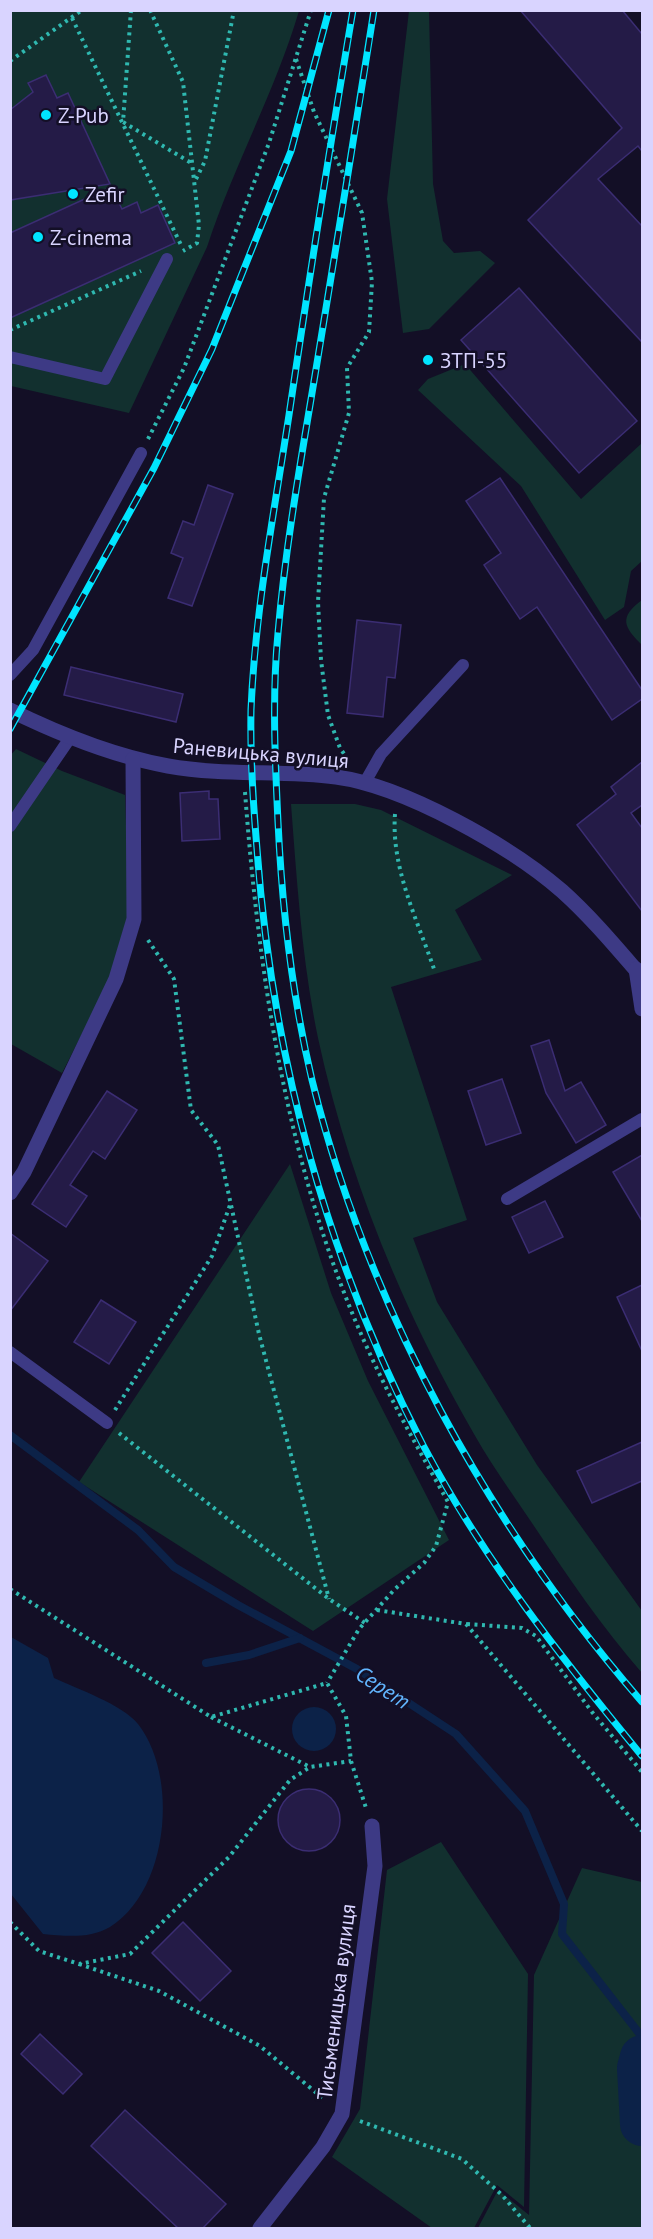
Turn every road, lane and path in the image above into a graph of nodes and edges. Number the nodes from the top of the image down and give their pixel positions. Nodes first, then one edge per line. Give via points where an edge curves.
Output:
1 (82, 10) edge
2 (131, 10) edge
3 (150, 10) edge
4 (234, 10) edge
5 (311, 10) edge
6 (72, 18) junction
7 (296, 59) junction
8 (10, 62) edge
9 (123, 122) junction
10 (193, 164) junction
11 (195, 180) junction
12 (183, 251) junction
13 (167, 259) junction
14 (10, 330) edge
15 (10, 357) edge
16 (141, 453) joint
17 (463, 665) dead end
18 (10, 675) edge
19 (10, 710) edge
20 (70, 738) junction
21 (134, 759) junction
22 (364, 784) junction
23 (245, 789) dead end
24 (399, 795) junction
25 (10, 826) edge
26 (134, 919) junction
27 (434, 969) dead end
28 (639, 973) edge
29 (642, 1009) edge
30 (642, 1119) edge
31 (10, 1192) edge
32 (507, 1199) dead end
33 (231, 1204) junction
34 (10, 1352) edge
35 (107, 1423) junction
36 (10, 1588) edge
37 (329, 1599) junction
38 (377, 1610) junction
39 (365, 1623) junction
40 (466, 1624) junction
41 (327, 1683) junction
42 (211, 1717) junction
43 (351, 1761) junction
44 (310, 1767) junction
45 (642, 1772) edge
46 (372, 1826) joint
47 (642, 1831) edge
48 (10, 1922) edge
49 (79, 1964) junction
50 (342, 2114) junction
51 (260, 2229) edge
52 (530, 2229) edge

1 - 6 path
2 - 9 path
3 - 10 path via 183,81
4 - 11 path via 205,161
5 - 7 path
6 - 8 path
6 - 9 path
7 - 16 path via 269,143 184,368
7 - 22 path via 314,112 362,213 372,282 369,332 347,368 349,413 324,498 318,602 328,715 340,748
9 - 10 path
9 - 12 path
10 - 11 path
11 - 12 path via 200,225 197,243
12 - 13 path
13 - 14 path
13 - 15 lane via 105,379
16 - 18 lane via 33,650
17 - 22 lane via 381,754
19 - 20 street, Раневицька вулиця
20 - 21 street, Раневицька вулиця
20 - 25 lane
21 - 22 street, Раневицька вулиця via 171,766 338,777
21 - 26 street
22 - 24 street, Раневицька вулиця
23 - 38 path via 253,893 271,1025 311,1194 343,1288 378,1372 448,1502 436,1546
24 - 27 path via 394,829 397,858
24 - 28 street, Раневицька вулиця via 444,816 529,866 598,925
26 - 31 street via 116,979 24,1172
26 - 33 path via 174,979 191,1110 218,1145
28 - 29 street, Раневицька вулиця
30 - 32 lane
33 - 35 path via 212,1256
33 - 37 path via 259,1334
34 - 35 lane
35 - 37 path
36 - 42 path
37 - 39 path
38 - 39 path
38 - 40 path
39 - 41 path
40 - 45 path via 522,1628 536,1636
40 - 47 path
41 - 42 path
41 - 43 path via 346,1716
42 - 44 path
43 - 44 path
43 - 46 path
44 - 49 path via 290,1780 229,1857 130,1954
46 - 50 street, Тисьменицька вулиця via 375,1866
48 - 49 path via 39,1952
49 - 50 path via 159,1991 260,2046
50 - 51 street, Тисьменицька вулиця via 323,2147
50 - 52 path via 462,2159 502,2195

